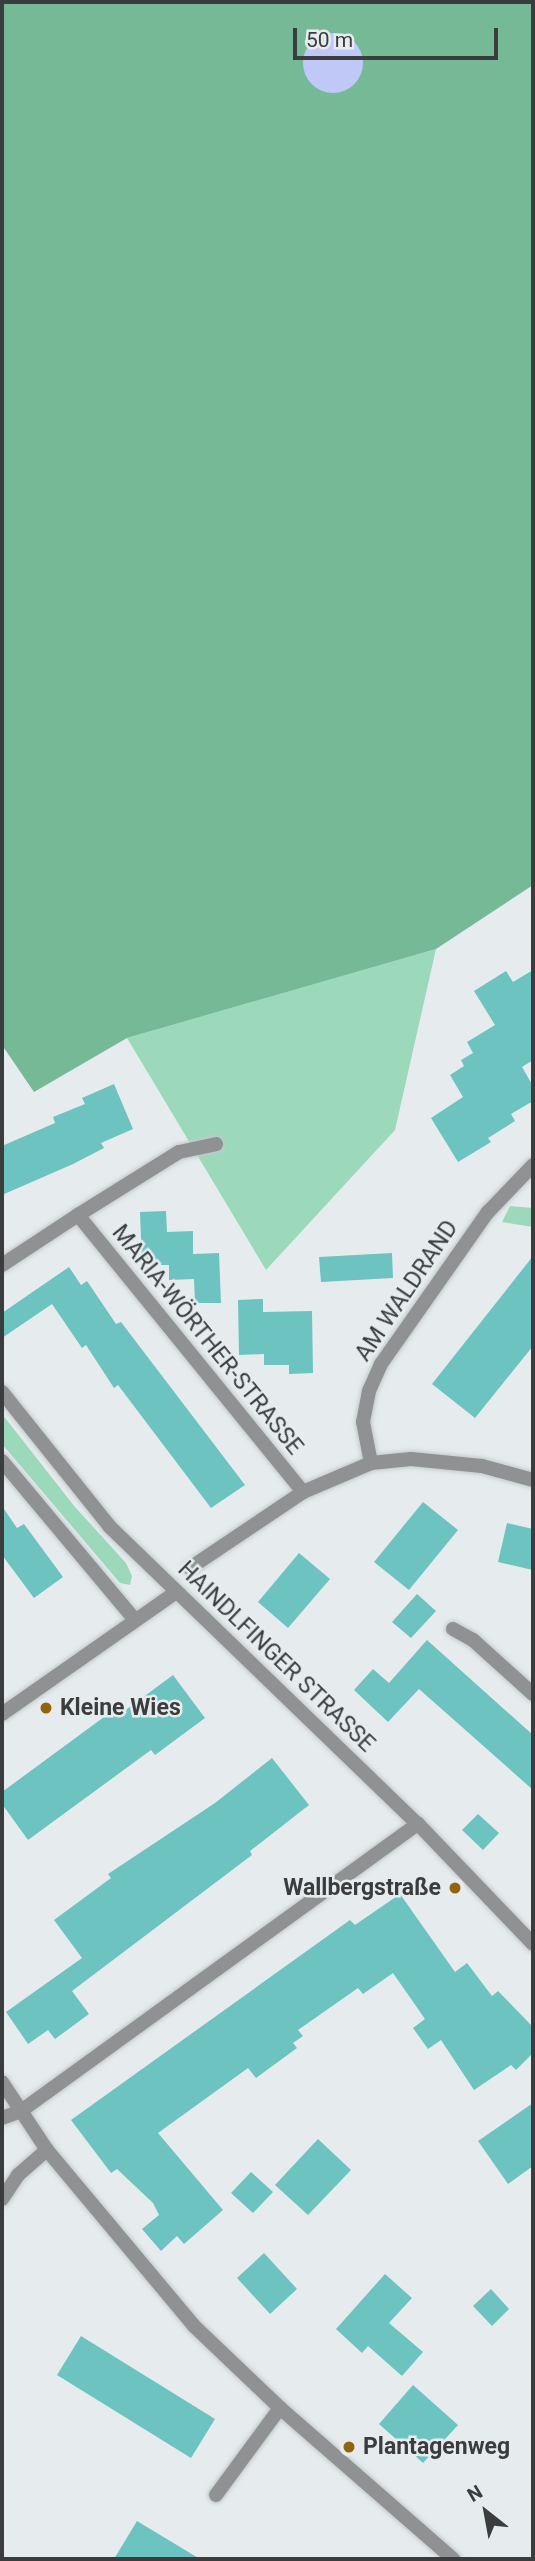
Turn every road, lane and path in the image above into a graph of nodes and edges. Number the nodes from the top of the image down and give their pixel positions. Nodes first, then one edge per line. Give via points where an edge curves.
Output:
1 (216, 1144) dead end
2 (533, 1165) edge
3 (78, 1215) junction
4 (2, 1265) edge
5 (2, 1392) edge
6 (2, 1461) edge
7 (371, 1462) junction
8 (533, 1480) edge
9 (303, 1492) junction
10 (190, 1568) dead end
11 (175, 1593) junction
12 (135, 1620) junction
13 (453, 1629) dead end
14 (533, 1695) edge
15 (2, 1714) edge
16 (418, 1824) junction
17 (533, 1944) edge
18 (2, 2082) edge
19 (21, 2111) junction
20 (2, 2118) edge
21 (47, 2150) junction
22 (2, 2199) edge
23 (280, 2408) junction
24 (216, 2495) dead end
25 (453, 2559) edge

1 - 3 street, MARIA-WÖRTHER-STRASSE via 178,1152
2 - 7 street, AM WALDRAND via 488,1212 381,1364 363,1422
3 - 4 street, MARIA-WÖRTHER-STRASSE
3 - 9 street, MARIA-WÖRTHER-STRASSE
5 - 11 street, HAINDLFINGER STRASSE via 110,1527
6 - 12 street
7 - 8 street via 411,1459 482,1466
7 - 9 street
9 - 10 street
11 - 12 street
11 - 16 street, HAINDLFINGER STRASSE
12 - 15 street
13 - 14 street via 473,1640
16 - 17 street, HAINDLFINGER STRASSE
16 - 19 street
18 - 19 street
19 - 20 street
19 - 21 street
21 - 22 street via 18,2175
21 - 23 street via 156,2284
23 - 24 street
23 - 25 street

